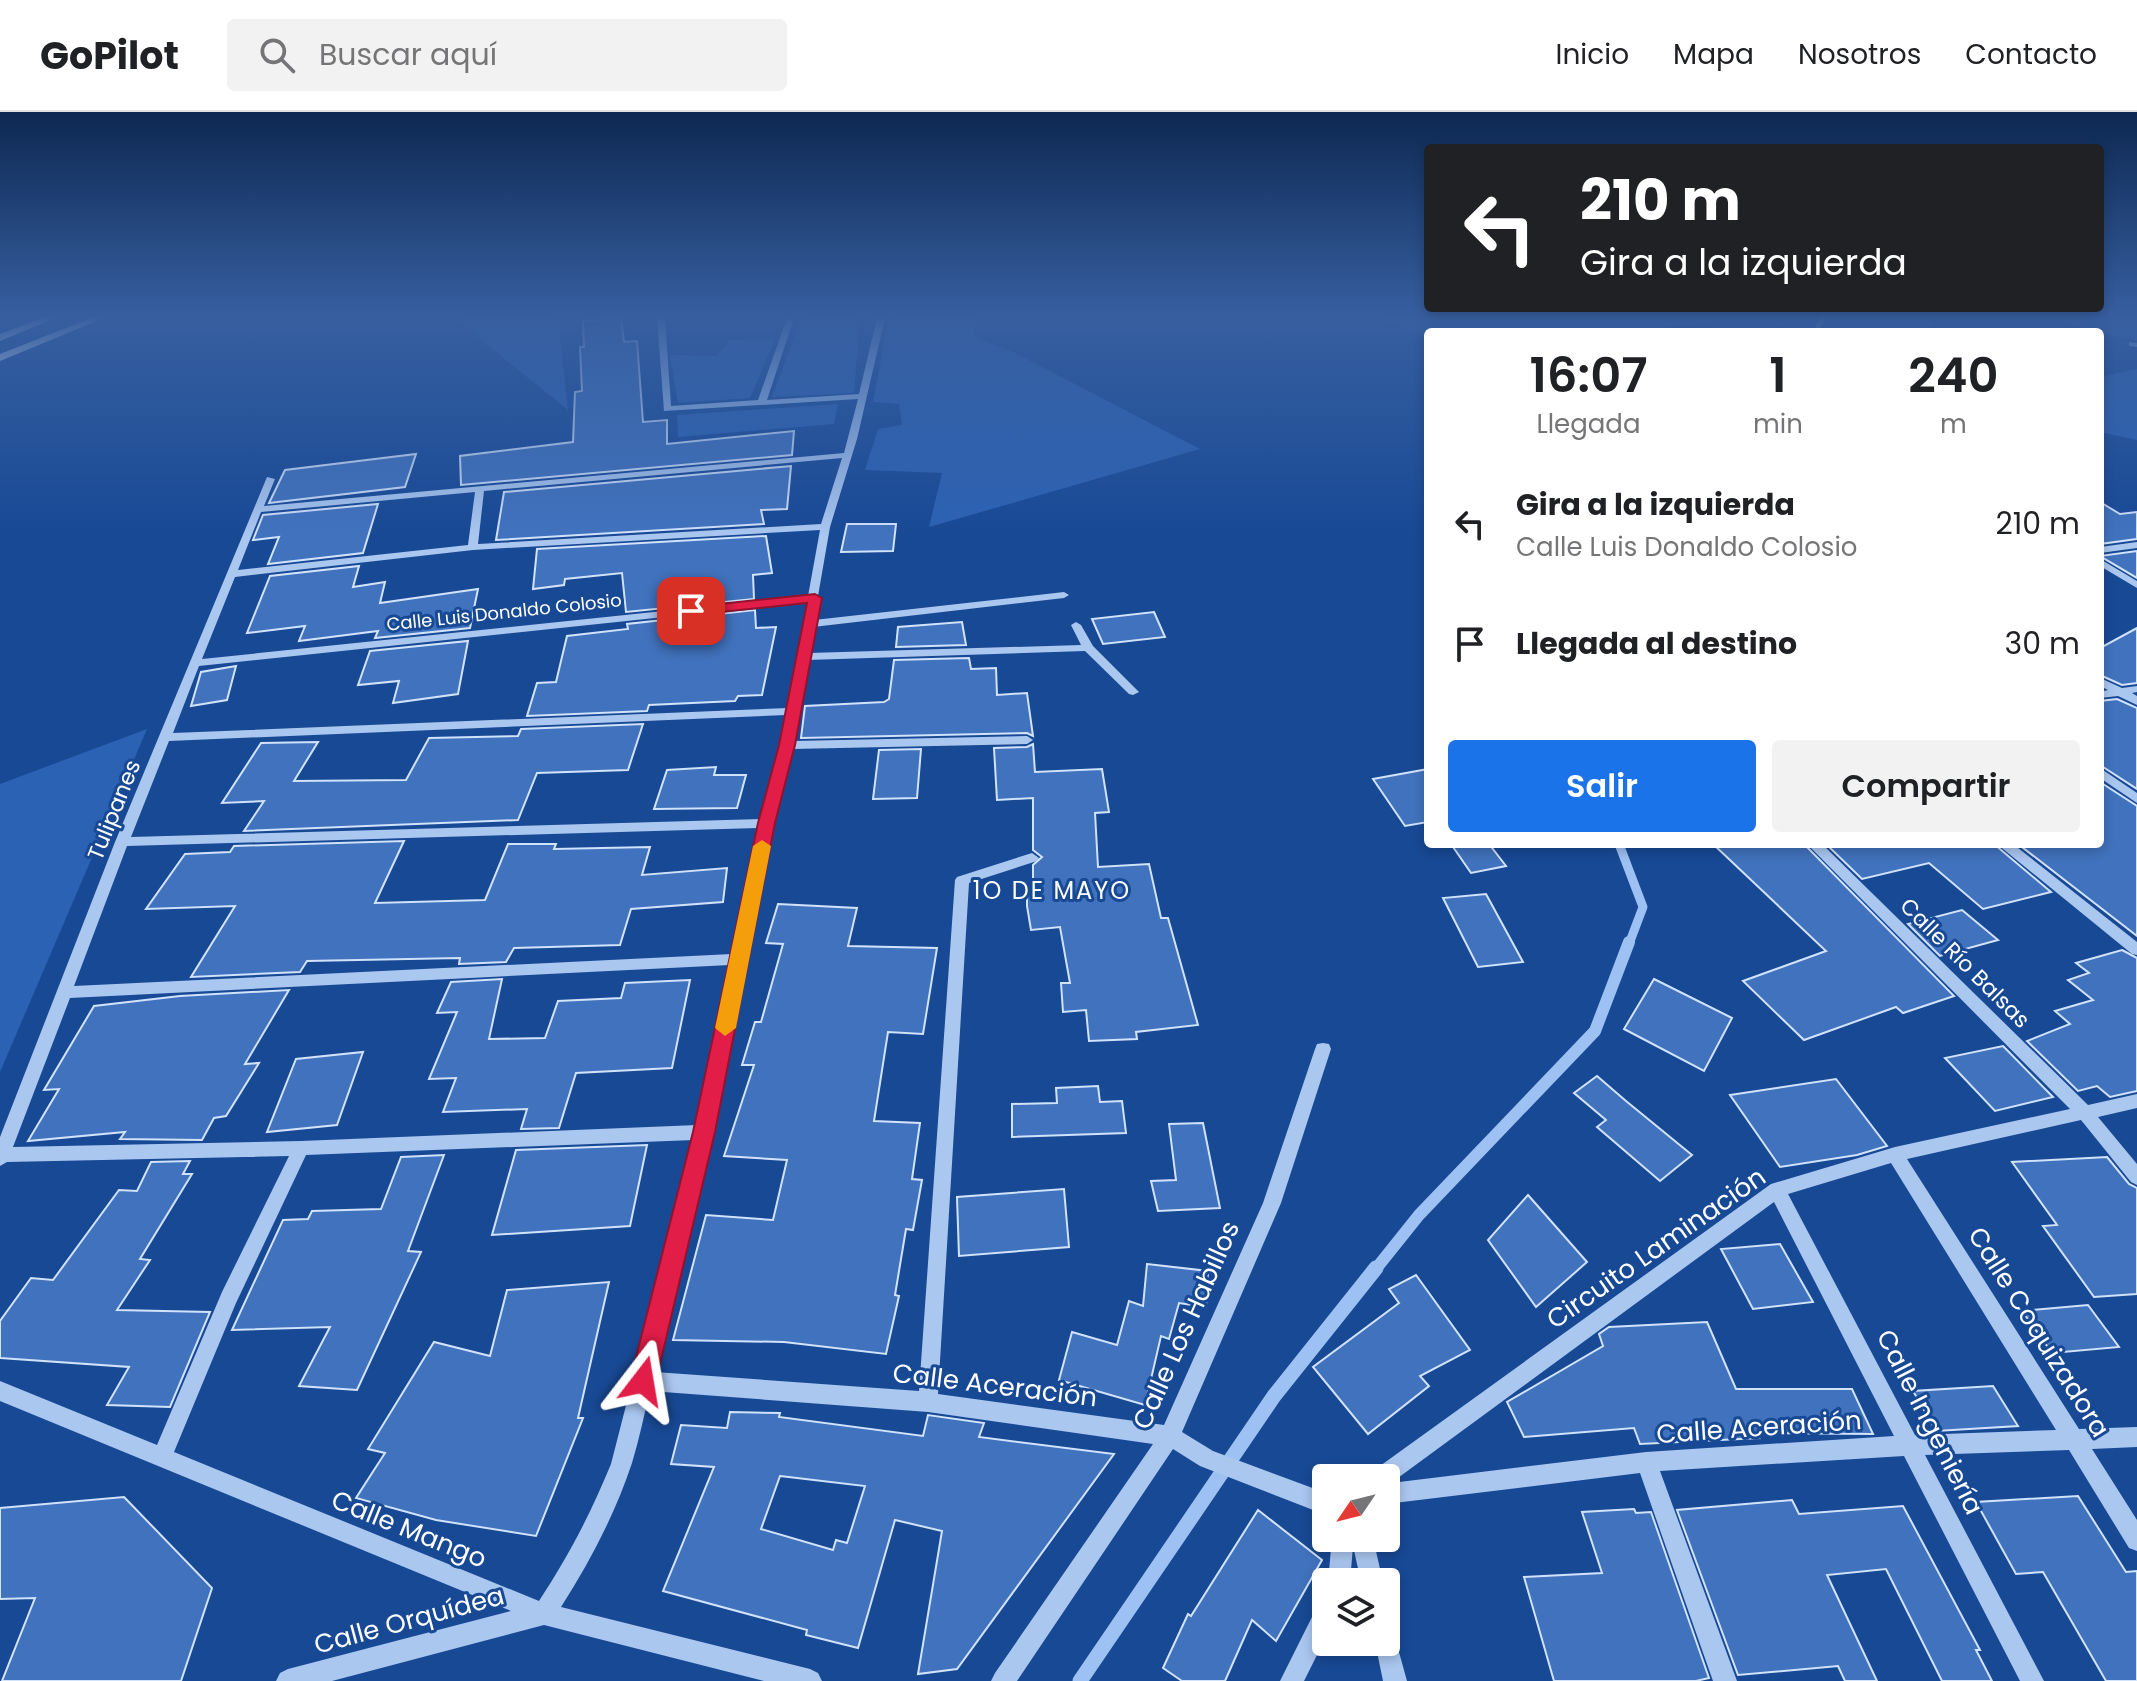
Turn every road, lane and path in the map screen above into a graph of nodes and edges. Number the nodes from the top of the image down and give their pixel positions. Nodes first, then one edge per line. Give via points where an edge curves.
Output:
1 (666, 391) edge
2 (766, 391) edge
3 (863, 391) edge
4 (862, 396) junction
5 (762, 402) junction
6 (847, 455) junction
7 (270, 479) dead end
8 (480, 489) junction
9 (258, 509) junction
10 (825, 527) junction
11 (2137, 545) edge
12 (473, 547) junction
13 (2104, 549) edge
14 (2104, 564) edge
15 (232, 574) junction
16 (2137, 585) edge
17 (1064, 595) dead end
18 (815, 598) junction
19 (810, 624) junction
20 (1076, 625) dead end
21 (1088, 648) junction
22 (803, 657) junction
23 (196, 663) junction
24 (2104, 683) edge
25 (2137, 689) edge
26 (2119, 691) junction
27 (1133, 692) dead end
28 (2104, 694) edge
29 (2137, 701) edge
30 (793, 711) junction
31 (166, 737) junction
32 (1027, 740) dead end
33 (787, 745) junction
34 (2104, 775) edge
35 (2137, 799) edge
36 (766, 823) junction
37 (122, 842) junction
38 (1818, 848) edge
39 (2009, 848) edge
40 (1032, 858) dead end
41 (2137, 950) edge
42 (740, 959) junction
43 (65, 992) junction
44 (1323, 1049) dead end
45 (2137, 1101) edge
46 (2085, 1113) junction
47 (704, 1132) junction
48 (301, 1148) junction
49 (1895, 1154) junction
50 (1, 1157) edge
51 (2137, 1177) edge
52 (1777, 1190) junction
53 (643, 1381) junction
54 (0, 1391) edge
55 (928, 1402) junction
56 (1170, 1436) junction
57 (2137, 1437) edge
58 (2077, 1439) junction
59 (1912, 1445) junction
60 (162, 1457) junction
61 (1646, 1462) junction
62 (1399, 1464) edge
63 (1400, 1492) edge
64 (1312, 1499) edge
65 (2137, 1540) edge
66 (544, 1614) junction
67 (1312, 1641) edge
68 (1389, 1656) edge
69 (288, 1681) edge
70 (810, 1681) edge
71 (1003, 1681) edge
72 (1292, 1681) edge
73 (1395, 1681) edge
74 (1725, 1681) edge
75 (2032, 1681) edge

1 - 5 street via 667,409
2 - 5 street
3 - 4 street
4 - 5 street
4 - 6 street
6 - 8 street
6 - 10 street
7 - 9 street, Tulipanes
8 - 9 street
8 - 12 street
9 - 15 street, Tulipanes
10 - 12 street
10 - 18 street
11 - 13 street
12 - 15 street
14 - 16 street
15 - 23 street, Tulipanes
17 - 19 street
18 - 19 street
18 - 23 street, Calle Luis Donaldo Colosio
19 - 22 street
20 - 21 street
21 - 22 street
21 - 27 street
22 - 30 street
23 - 31 street, Tulipanes
24 - 26 street
25 - 26 street
26 - 28 street
26 - 29 street
30 - 31 street
30 - 33 street
31 - 37 street, Tulipanes
32 - 33 street
33 - 36 street
34 - 35 street
36 - 37 street
36 - 42 street
37 - 43 street, Tulipanes
38 - 46 street, Calle Río Balsas
39 - 41 street
40 - 55 street via 962,880
42 - 43 street
42 - 47 street
43 - 50 street, Tulipanes
44 - 56 street, Calle Los Habillos via 1272,1203
45 - 46 street, Circuito Laminación
46 - 49 street, Circuito Laminación
46 - 51 street, Calle Río Balsas
47 - 48 street
47 - 53 street
48 - 50 street
48 - 60 street via 229,1298
49 - 52 street, Circuito Laminación
49 - 58 street, Calle Coquizadora
52 - 59 street, Calle Ingeniería
52 - 62 street, Circuito Laminación
53 - 55 street, Calle Aceración
53 - 66 street via 602,1512
54 - 60 street, Calle Mango
55 - 56 street, Calle Aceración
56 - 64 street, Calle Aceración via 1207,1459
56 - 71 street, Calle Los Habillos
57 - 58 street, Calle Aceración
58 - 59 street, Calle Aceración
58 - 65 street, Calle Coquizadora
59 - 61 street, Calle Aceración
59 - 75 street, Calle Ingeniería
60 - 66 street, Calle Mango
61 - 63 street, Calle Aceración
61 - 74 street
66 - 69 street, Calle Orquídea
66 - 70 street, Calle Mango
67 - 72 street
68 - 73 street

